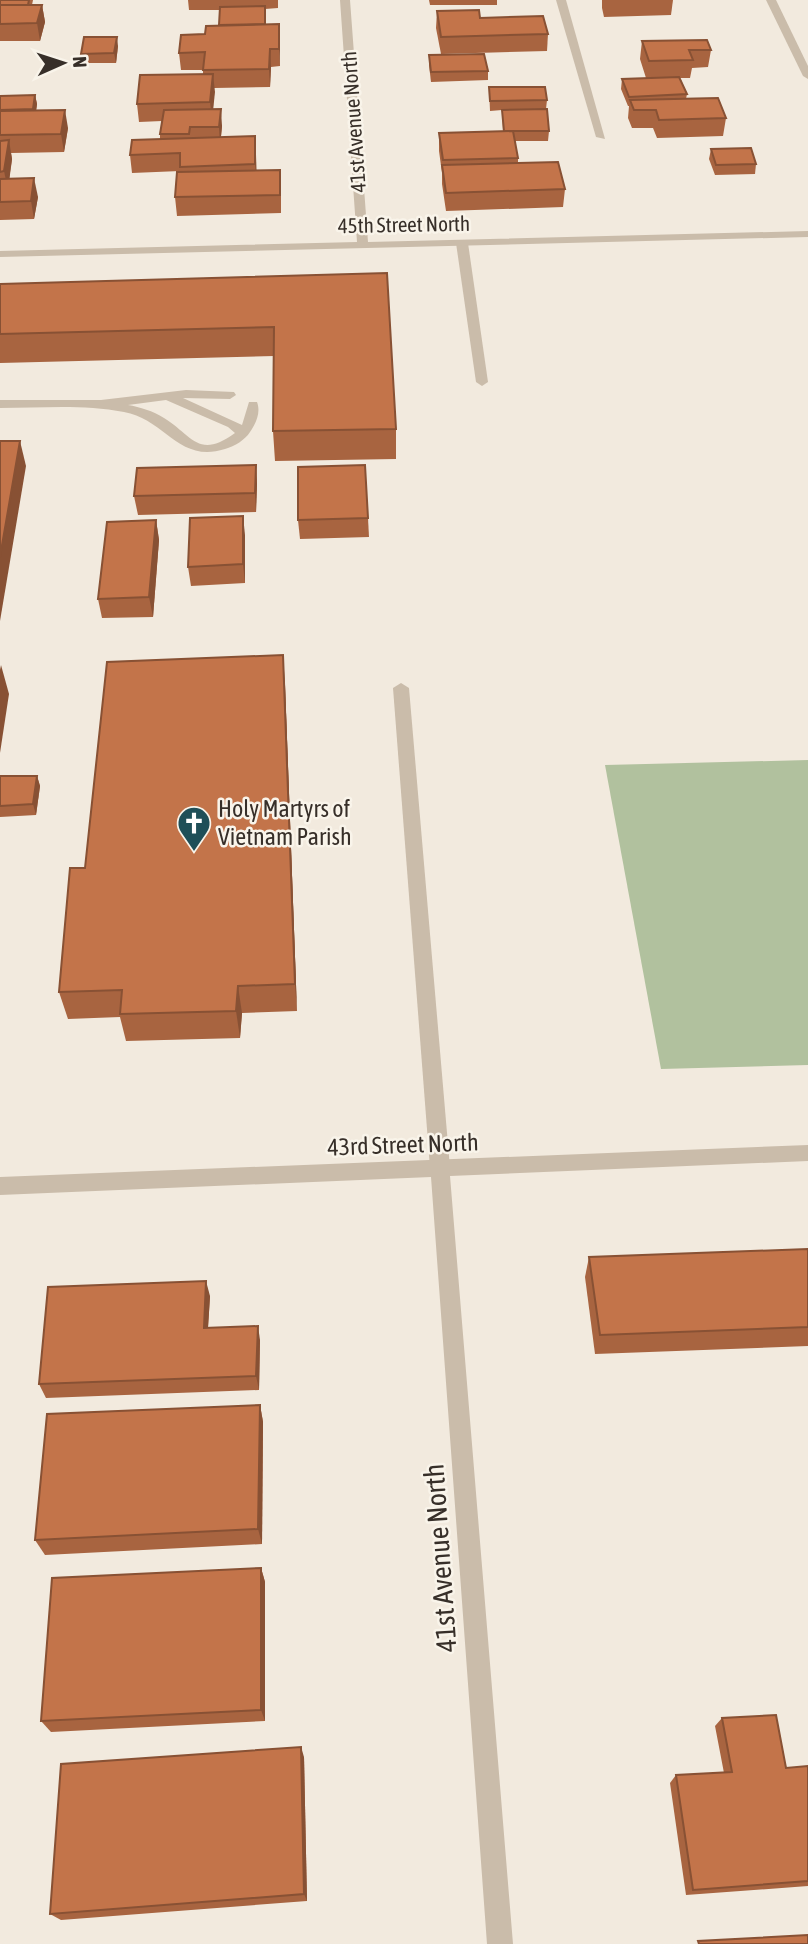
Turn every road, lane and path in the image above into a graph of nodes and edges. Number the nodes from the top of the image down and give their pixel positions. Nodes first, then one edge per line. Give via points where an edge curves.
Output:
1 (345, 0) edge
2 (561, 0) edge
3 (771, 0) edge
4 (808, 76) edge
5 (601, 137) dead end
6 (808, 234) edge
7 (462, 243) junction
8 (363, 245) junction
9 (0, 254) edge
10 (482, 382) dead end
11 (230, 394) dead end
12 (166, 396) junction
13 (0, 404) edge
14 (101, 404) junction
15 (253, 405) dead end
16 (243, 435) junction
17 (401, 688) dead end
18 (808, 1153) edge
19 (440, 1168) junction
20 (0, 1186) edge
21 (500, 1944) edge

1 - 8 street, 41st Avenue North
2 - 5 street
3 - 4 street
6 - 7 street, 45th Street North
7 - 8 street, 45th Street North
7 - 10 street
8 - 9 street, 45th Street North
11 - 12 street
12 - 14 street
12 - 16 street via 233,424
13 - 14 street
14 - 16 street via 139,410 166,422 193,446 218,447
15 - 16 street via 254,418
17 - 19 street, 41st Avenue North
18 - 19 street, 43rd Street North
19 - 20 street, 43rd Street North
19 - 21 street, 41st Avenue North

